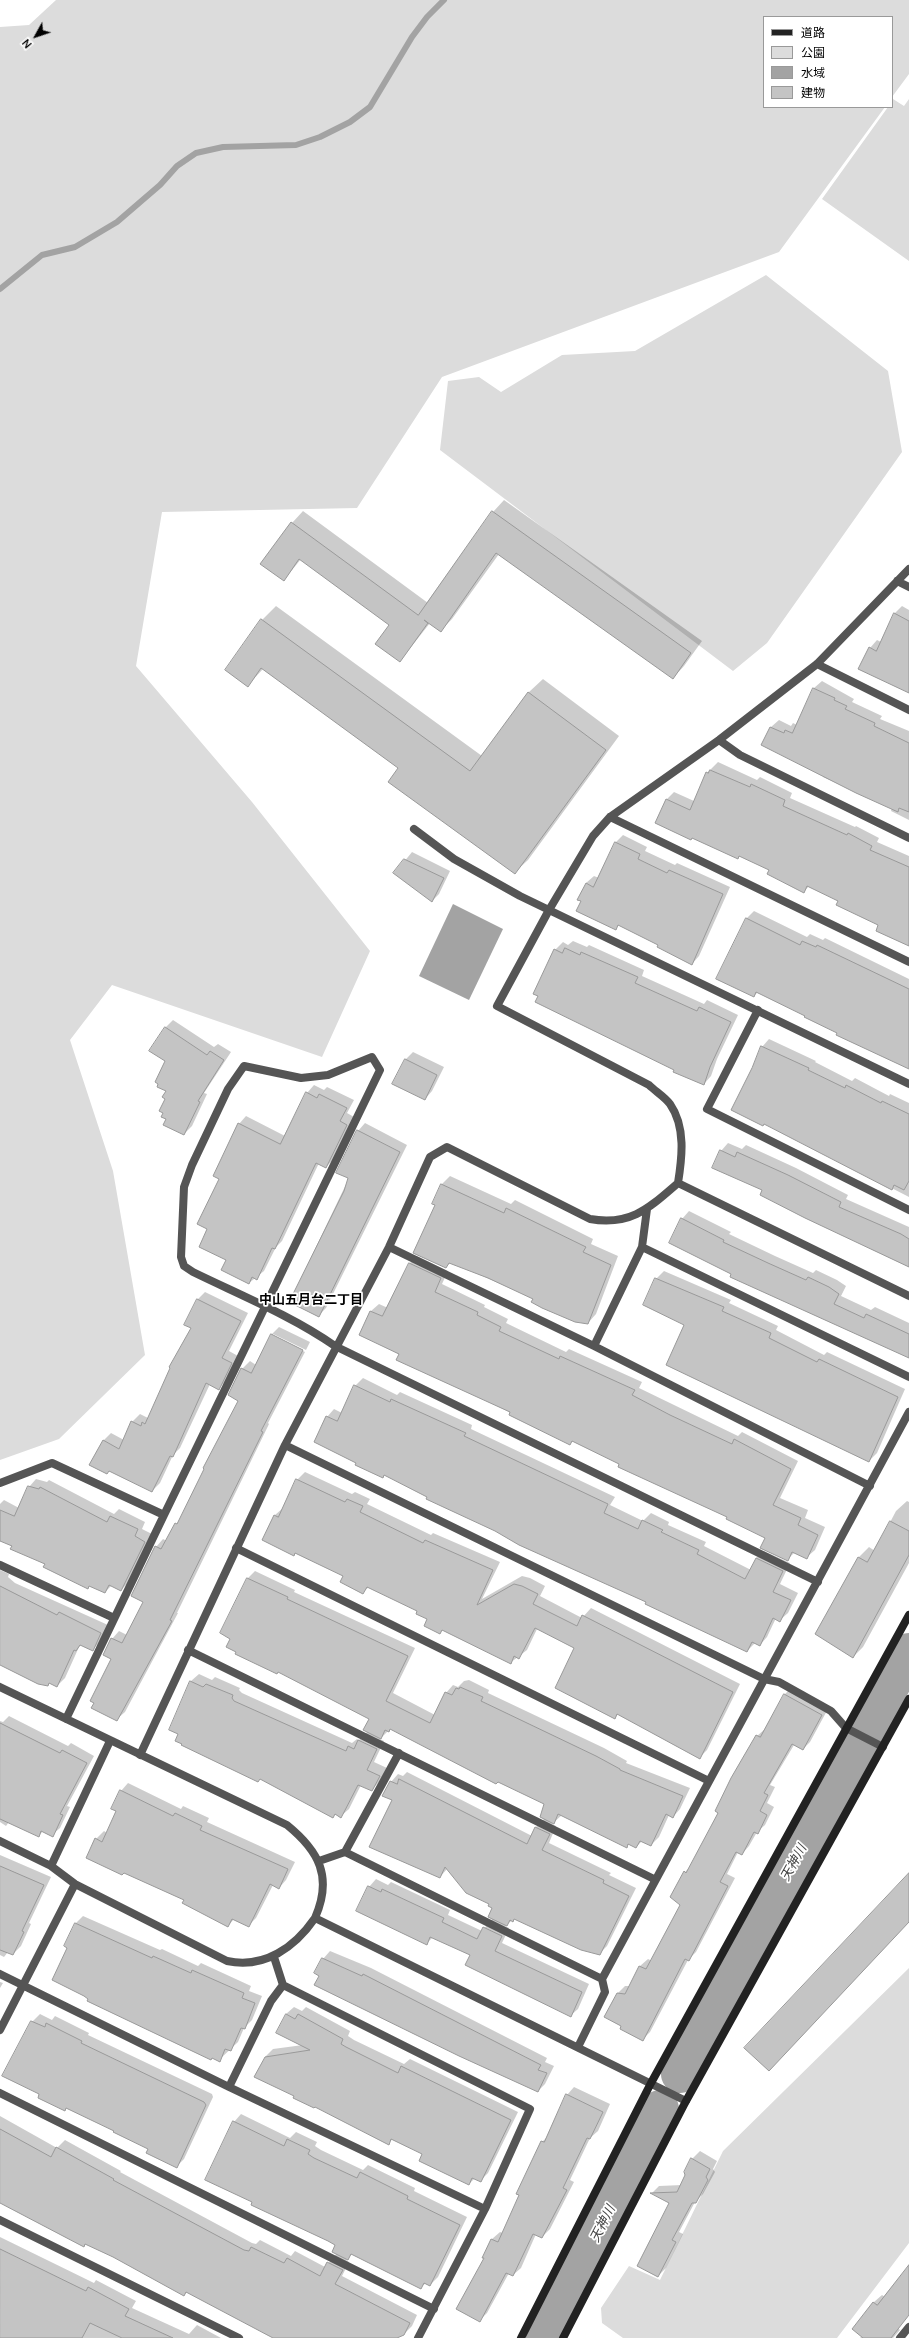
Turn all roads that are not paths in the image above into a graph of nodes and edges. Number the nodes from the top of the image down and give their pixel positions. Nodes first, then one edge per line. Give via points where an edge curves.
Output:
1 (909, 569) edge
2 (897, 581) junction
3 (909, 587) edge
4 (817, 664) junction
5 (909, 710) edge
6 (719, 740) junction
7 (610, 818) junction
8 (414, 829) dead end
9 (909, 838) edge
10 (549, 910) junction
11 (909, 962) edge
12 (758, 1010) junction
13 (909, 1084) edge
14 (678, 1183) junction
15 (647, 1209) junction
16 (909, 1210) edge
17 (389, 1247) junction
18 (642, 1247) junction
19 (909, 1296) edge
20 (264, 1307) junction
21 (335, 1346) junction
22 (594, 1346) junction
23 (909, 1377) edge
24 (909, 1412) edge
25 (285, 1445) junction
26 (0, 1482) edge
27 (870, 1486) junction
28 (164, 1515) junction
29 (236, 1548) junction
30 (0, 1565) edge
31 (818, 1582) junction
32 (909, 1616) edge
33 (114, 1618) junction
34 (188, 1650) junction
35 (764, 1679) junction
36 (0, 1687) edge
37 (909, 1698) edge
38 (66, 1719) junction
39 (846, 1728) junction
40 (110, 1741) junction
41 (883, 1747) junction
42 (399, 1752) junction
43 (140, 1755) junction
44 (709, 1781) junction
45 (0, 1840) edge
46 (345, 1852) junction
47 (320, 1860) junction
48 (51, 1866) junction
49 (654, 1879) junction
50 (75, 1884) junction
51 (315, 1918) junction
52 (274, 1957) junction
53 (0, 1974) edge
54 (602, 1978) junction
55 (22, 1984) junction
56 (283, 1985) junction
57 (0, 2030) edge
58 (578, 2047) junction
59 (651, 2083) junction
60 (229, 2088) junction
61 (0, 2093) edge
62 (686, 2102) junction
63 (484, 2209) junction
64 (0, 2220) edge
65 (434, 2309) junction
66 (909, 2327) edge
67 (239, 2338) edge
68 (418, 2338) edge
69 (521, 2338) edge
70 (563, 2338) edge
71 (900, 2338) edge

1 - 2 street
2 - 3 street
2 - 4 street
4 - 5 street
4 - 6 street
6 - 7 street
6 - 9 street via 740,755
7 - 10 street via 593,836
7 - 11 street
8 - 10 street via 454,859
10 - 12 street
10 - 14 street via 497,1006 649,1085 670,1104 678,1121 680,1133 682,1158
12 - 13 street
12 - 16 street via 707,1109
14 - 15 street
14 - 19 street
15 - 17 street via 626,1219 590,1219 447,1147 430,1157
15 - 18 street
17 - 21 street
17 - 22 street
18 - 22 street
18 - 23 street
20 - 20 street via 380,1070 372,1058 328,1075 301,1078 244,1066 228,1089 192,1165 184,1186 181,1257 184,1266
20 - 21 street via 315,1332
20 - 28 street
21 - 25 street
21 - 31 street
22 - 27 street
24 - 27 street
25 - 29 street
25 - 35 street
26 - 28 street via 52,1463
27 - 31 street
28 - 33 street
29 - 34 street
29 - 44 street
30 - 33 street
31 - 35 street
32 - 39 street
33 - 38 street
34 - 42 street
34 - 43 street
35 - 39 street via 779,1682 831,1712
35 - 44 street
36 - 38 street
37 - 41 street
38 - 40 street
39 - 41 street
39 - 59 street
40 - 43 street
40 - 48 street
41 - 62 street
42 - 46 street
42 - 49 street
43 - 47 street via 287,1825 305,1839
44 - 49 street
45 - 48 street
46 - 47 street
46 - 54 street
47 - 51 street via 324,1883 322,1902
48 - 50 street
49 - 54 street
50 - 52 street via 227,1961 241,1964 257,1963
50 - 55 street
51 - 52 street via 304,1933
51 - 58 street
52 - 56 street
53 - 55 street
54 - 58 street via 605,1992
55 - 57 street
55 - 60 street
56 - 60 street via 271,2001
56 - 63 street via 530,2109
58 - 59 street
59 - 62 street
59 - 69 street
60 - 63 street
61 - 65 street
62 - 70 street
63 - 65 street
64 - 67 street
65 - 68 street
66 - 71 street

